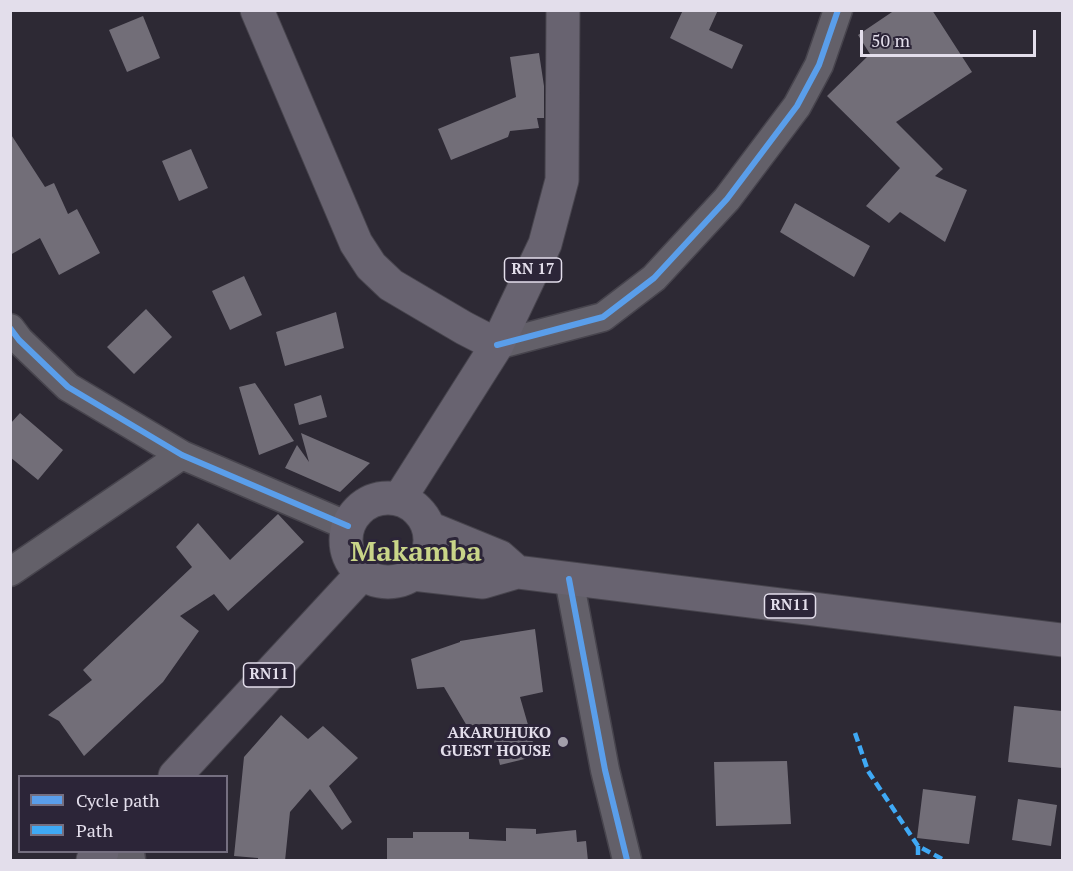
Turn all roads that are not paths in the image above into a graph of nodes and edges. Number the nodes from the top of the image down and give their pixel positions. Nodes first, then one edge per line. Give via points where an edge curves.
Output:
1 (256, 10) edge
2 (563, 10) edge
3 (838, 10) edge
4 (10, 328) edge
5 (497, 345) junction
6 (182, 454) junction
7 (400, 498) junction
8 (348, 526) junction
9 (429, 528) junction
10 (10, 572) edge
11 (517, 572) junction
12 (362, 574) junction
13 (413, 574) junction
14 (569, 579) junction
15 (1062, 640) edge
16 (177, 775) edge
17 (627, 861) edge

1 - 5 main road via 356,243 371,266 391,285
2 - 5 main road, RN 17 via 562,180 545,244
3 - 5 street via 819,65 797,106 727,199 654,278 603,317
4 - 6 street via 68,387
5 - 7 main road, RN 17
6 - 8 street
6 - 10 street
7 - 8 main road via 381,498 360,508
7 - 9 main road, RN11 via 420,511
8 - 12 main road via 345,543 351,561
9 - 11 main road, RN11 via 500,557
9 - 13 main road via 428,554
11 - 13 main road, RN11 via 483,582
11 - 14 main road, RN11
12 - 13 main road, RN11 via 379,581 396,581
12 - 16 main road, RN11
14 - 15 main road, RN11
14 - 17 street via 605,770

